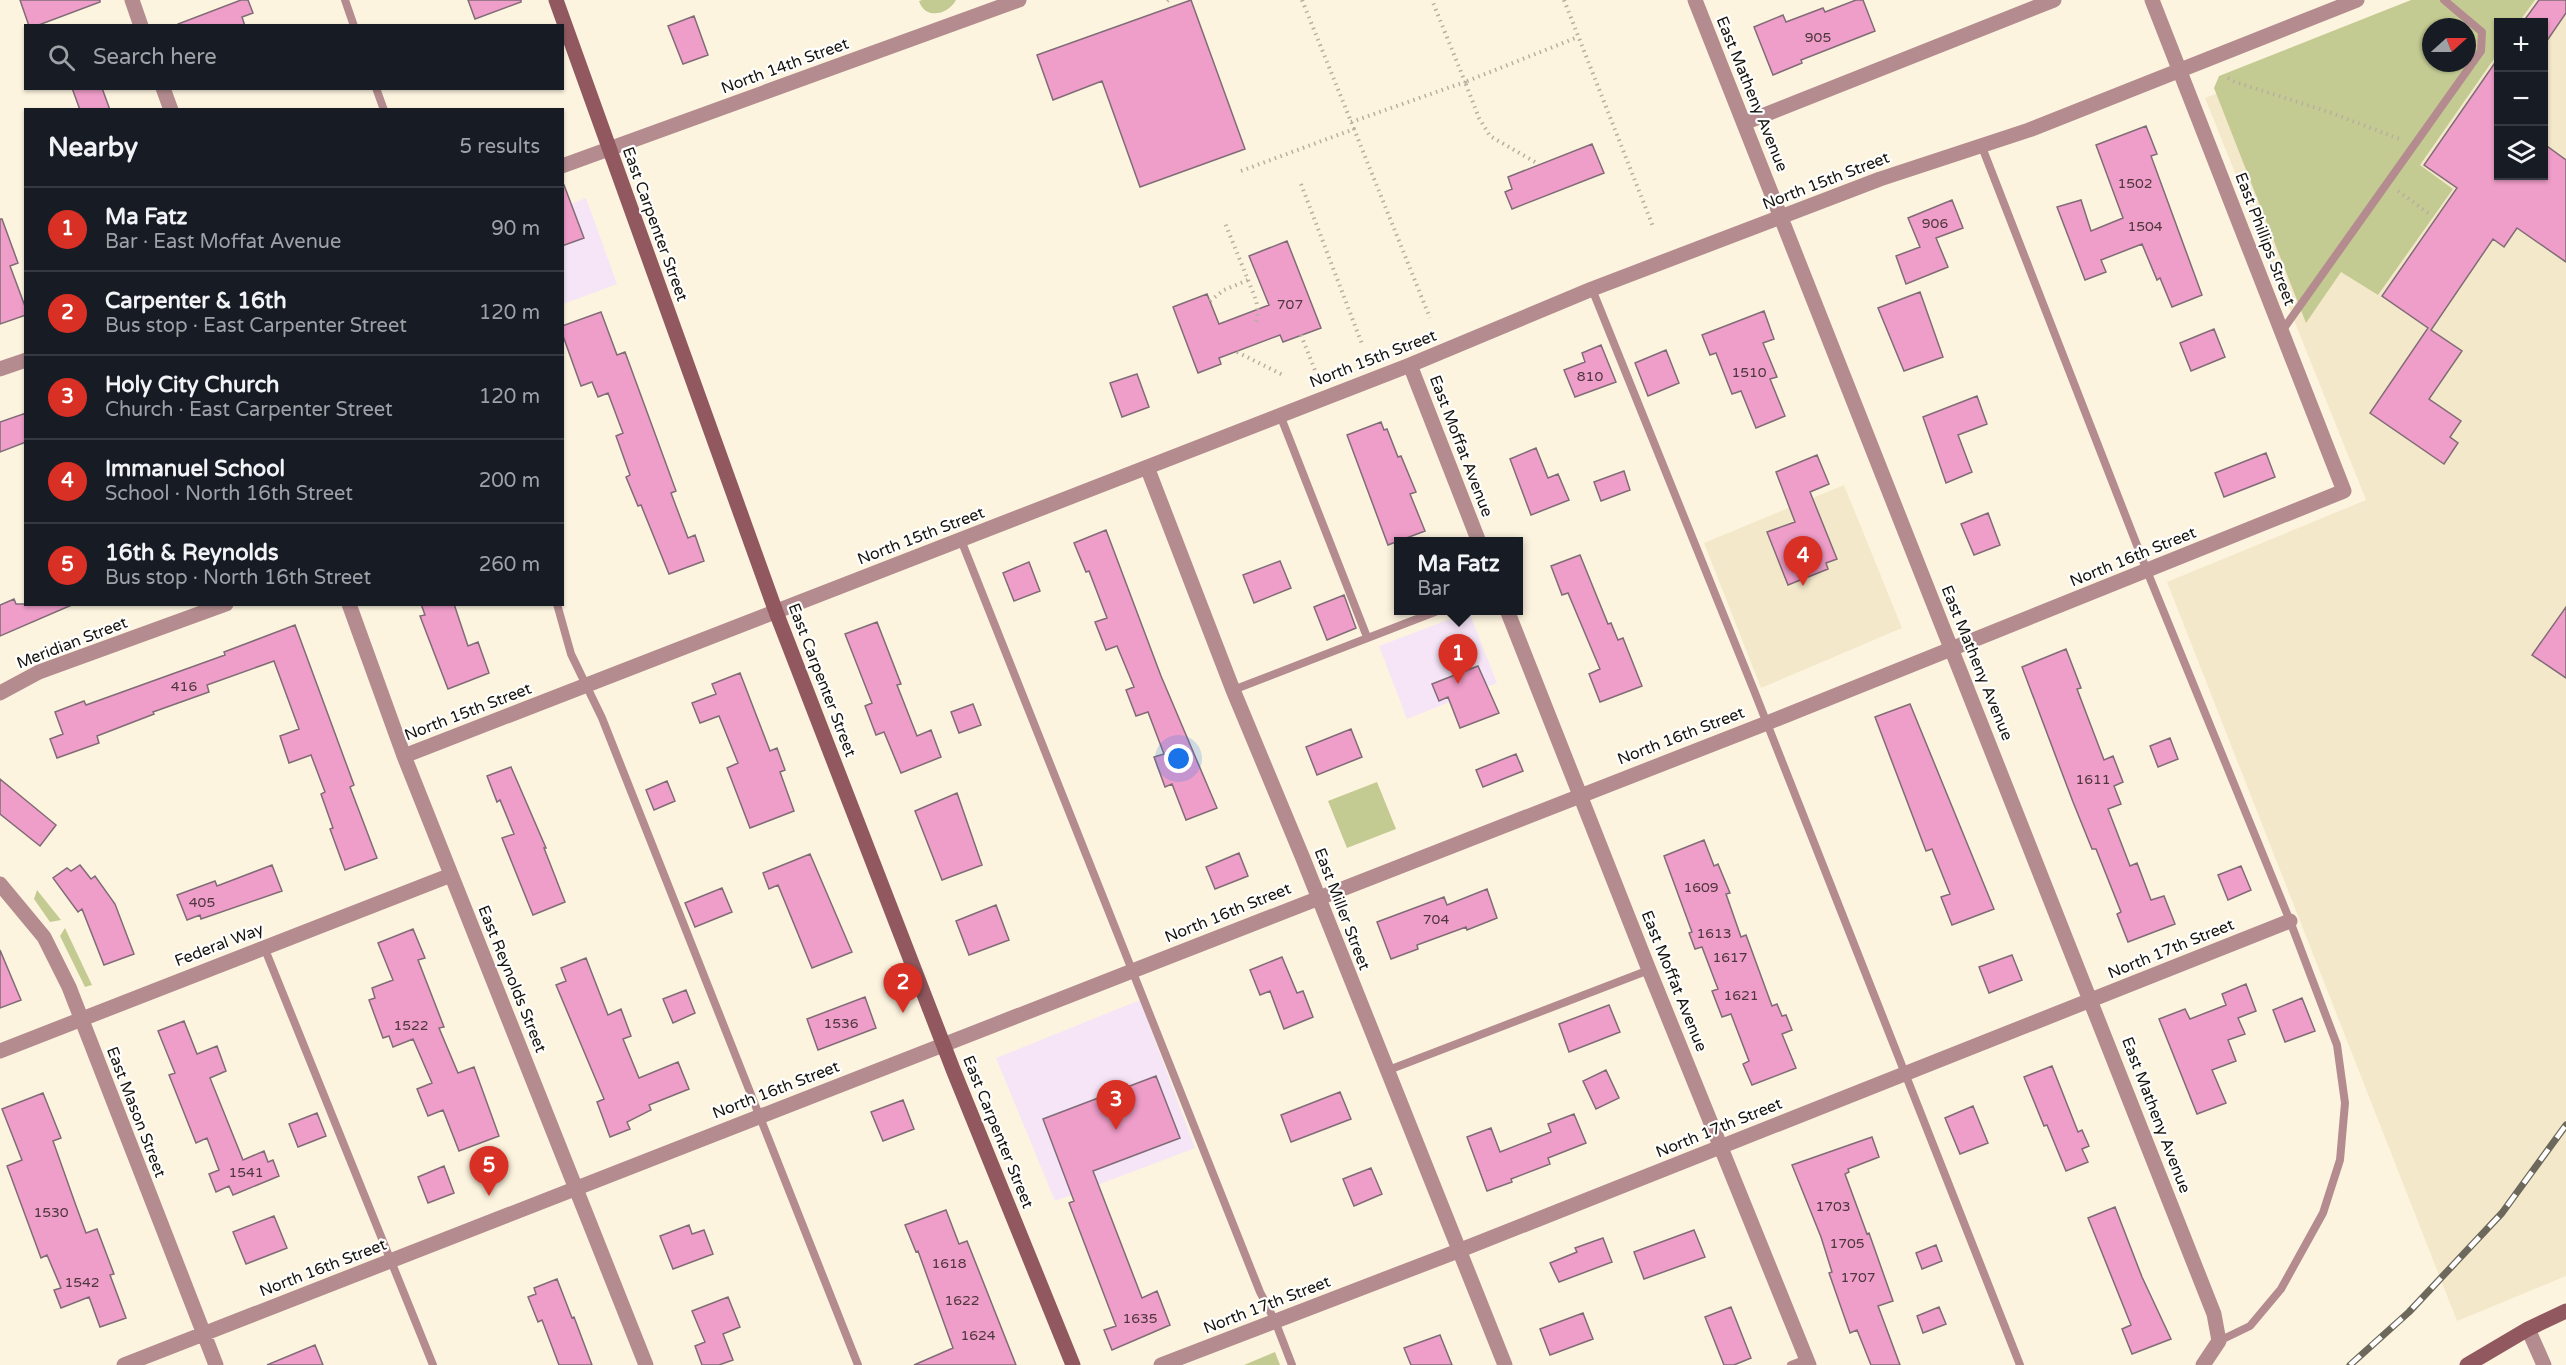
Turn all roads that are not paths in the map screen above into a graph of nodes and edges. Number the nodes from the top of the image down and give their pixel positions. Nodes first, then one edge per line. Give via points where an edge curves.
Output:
1 (132, 0) edge
2 (345, 0) edge
3 (556, 0) edge
4 (1019, 0) edge
5 (1695, 0) edge
6 (2054, 0) edge
7 (2152, 0) edge
8 (2357, 0) edge
9 (2444, 0) edge
10 (140, 24) edge
11 (353, 24) edge
12 (2179, 71) junction
13 (165, 90) edge
14 (377, 90) edge
15 (170, 108) edge
16 (383, 108) edge
17 (1744, 123) junction
18 (1983, 147) junction
19 (609, 149) junction
20 (564, 165) edge
21 (1781, 217) junction
22 (1592, 289) junction
23 (2281, 332) junction
24 (24, 361) edge
25 (1410, 365) junction
26 (0, 369) edge
27 (1280, 415) junction
28 (1147, 467) junction
29 (2344, 491) joint
30 (1477, 537) edge
31 (961, 540) junction
32 (2147, 571) junction
33 (220, 606) edge
34 (350, 606) edge
35 (558, 606) edge
36 (776, 612) junction
37 (1426, 615) edge
38 (1509, 615) edge
39 (1367, 637) junction
40 (1952, 649) junction
41 (586, 687) junction
42 (1233, 690) junction
43 (0, 693) edge
44 (1767, 723) junction
45 (404, 756) junction
46 (1581, 795) junction
47 (451, 874) junction
48 (0, 884) edge
49 (1318, 897) junction
50 (2289, 921) junction
51 (264, 947) junction
52 (1134, 970) junction
53 (1649, 970) junction
54 (2091, 1001) junction
55 (81, 1019) junction
56 (944, 1044) junction
57 (0, 1051) edge
58 (1386, 1071) junction
59 (1904, 1073) junction
60 (760, 1116) junction
61 (1722, 1146) junction
62 (577, 1188) junction
63 (1458, 1251) junction
64 (391, 1261) junction
65 (2566, 1311) edge
66 (1275, 1321) junction
67 (2528, 1329) junction
68 (204, 1334) junction
69 (2219, 1341) junction
70 (1808, 1362) edge
71 (124, 1365) edge
72 (216, 1365) edge
73 (433, 1365) edge
74 (646, 1365) edge
75 (858, 1365) edge
76 (1073, 1365) edge
77 (1161, 1365) edge
78 (1292, 1365) edge
79 (1505, 1365) edge
80 (1791, 1365) edge
81 (2020, 1365) edge
82 (2203, 1365) edge
83 (2467, 1365) edge
84 (2544, 1365) edge

1 - 10 street
2 - 11 lane
3 - 19 street, East Carpenter Street
4 - 19 street, North 14th Street
5 - 17 street, East Matheny Avenue
6 - 17 street
7 - 12 street, East Phillips Street
8 - 12 street, North 15th Street
9 - 23 lane via 2482,32 2481,51
12 - 18 street, North 15th Street
12 - 23 street, East Phillips Street
13 - 15 street
14 - 16 lane
17 - 21 street, East Matheny Avenue
18 - 21 street, North 15th Street via 1880,178
18 - 32 lane
19 - 20 street, North 14th Street
19 - 36 street, East Carpenter Street
21 - 22 street, North 15th Street
21 - 40 street, East Matheny Avenue
22 - 25 street, North 15th Street
22 - 44 lane
23 - 29 street, East Phillips Street
24 - 26 street
25 - 27 street, North 15th Street
25 - 30 street, East Moffat Avenue
27 - 28 street, North 15th Street
27 - 39 lane
28 - 31 street, North 15th Street
28 - 42 street, East Miller Street
29 - 32 street, North 16th Street
31 - 36 street, North 15th Street
31 - 52 lane
32 - 40 street, North 16th Street
32 - 50 lane
33 - 43 street, Meridian Street via 39,672
34 - 45 street, East Reynolds Street
35 - 41 lane via 571,654
36 - 41 street, North 15th Street
36 - 56 street, East Carpenter Street
37 - 39 lane
38 - 46 street, East Moffat Avenue
39 - 42 lane
40 - 44 street, North 16th Street
40 - 54 street, East Matheny Avenue
41 - 45 street, North 15th Street
41 - 60 lane via 602,718
42 - 49 street, East Miller Street
44 - 46 street, North 16th Street
44 - 59 lane
45 - 47 street, East Reynolds Street
46 - 49 street, North 16th Street
46 - 53 street, East Moffat Avenue
47 - 51 street, Federal Way
47 - 62 street, East Reynolds Street
48 - 55 street, East Mason Street via 44,937
49 - 52 street, North 16th Street
49 - 58 street, East Miller Street
50 - 54 street, North 17th Street
50 - 69 lane via 2337,1045 2345,1103 2340,1160 2323,1213 2281,1288 2250,1326
51 - 55 street, Federal Way
51 - 64 lane
52 - 56 street, North 16th Street
52 - 66 lane via 1260,1292
53 - 58 lane
53 - 61 street, East Moffat Avenue
54 - 59 street, North 17th Street
54 - 69 street, East Matheny Avenue via 2214,1314
55 - 57 street, Federal Way
55 - 68 street, East Mason Street
56 - 60 street, North 16th Street
56 - 76 street, East Carpenter Street
58 - 63 street, East Miller Street
59 - 61 street, North 17th Street
59 - 81 lane
60 - 62 street, North 16th Street
60 - 75 lane
61 - 63 street, North 17th Street
61 - 70 street, East Moffat Avenue
62 - 64 street, North 16th Street
62 - 74 street, East Reynolds Street
63 - 66 street, North 17th Street
63 - 79 street, East Miller Street
64 - 68 street, North 16th Street
64 - 73 lane
65 - 67 street
66 - 77 street, North 17th Street
66 - 78 lane
67 - 83 street
67 - 84 street
68 - 71 street, North 16th Street
68 - 72 street, East Mason Street
69 - 82 street
70 - 80 lane

